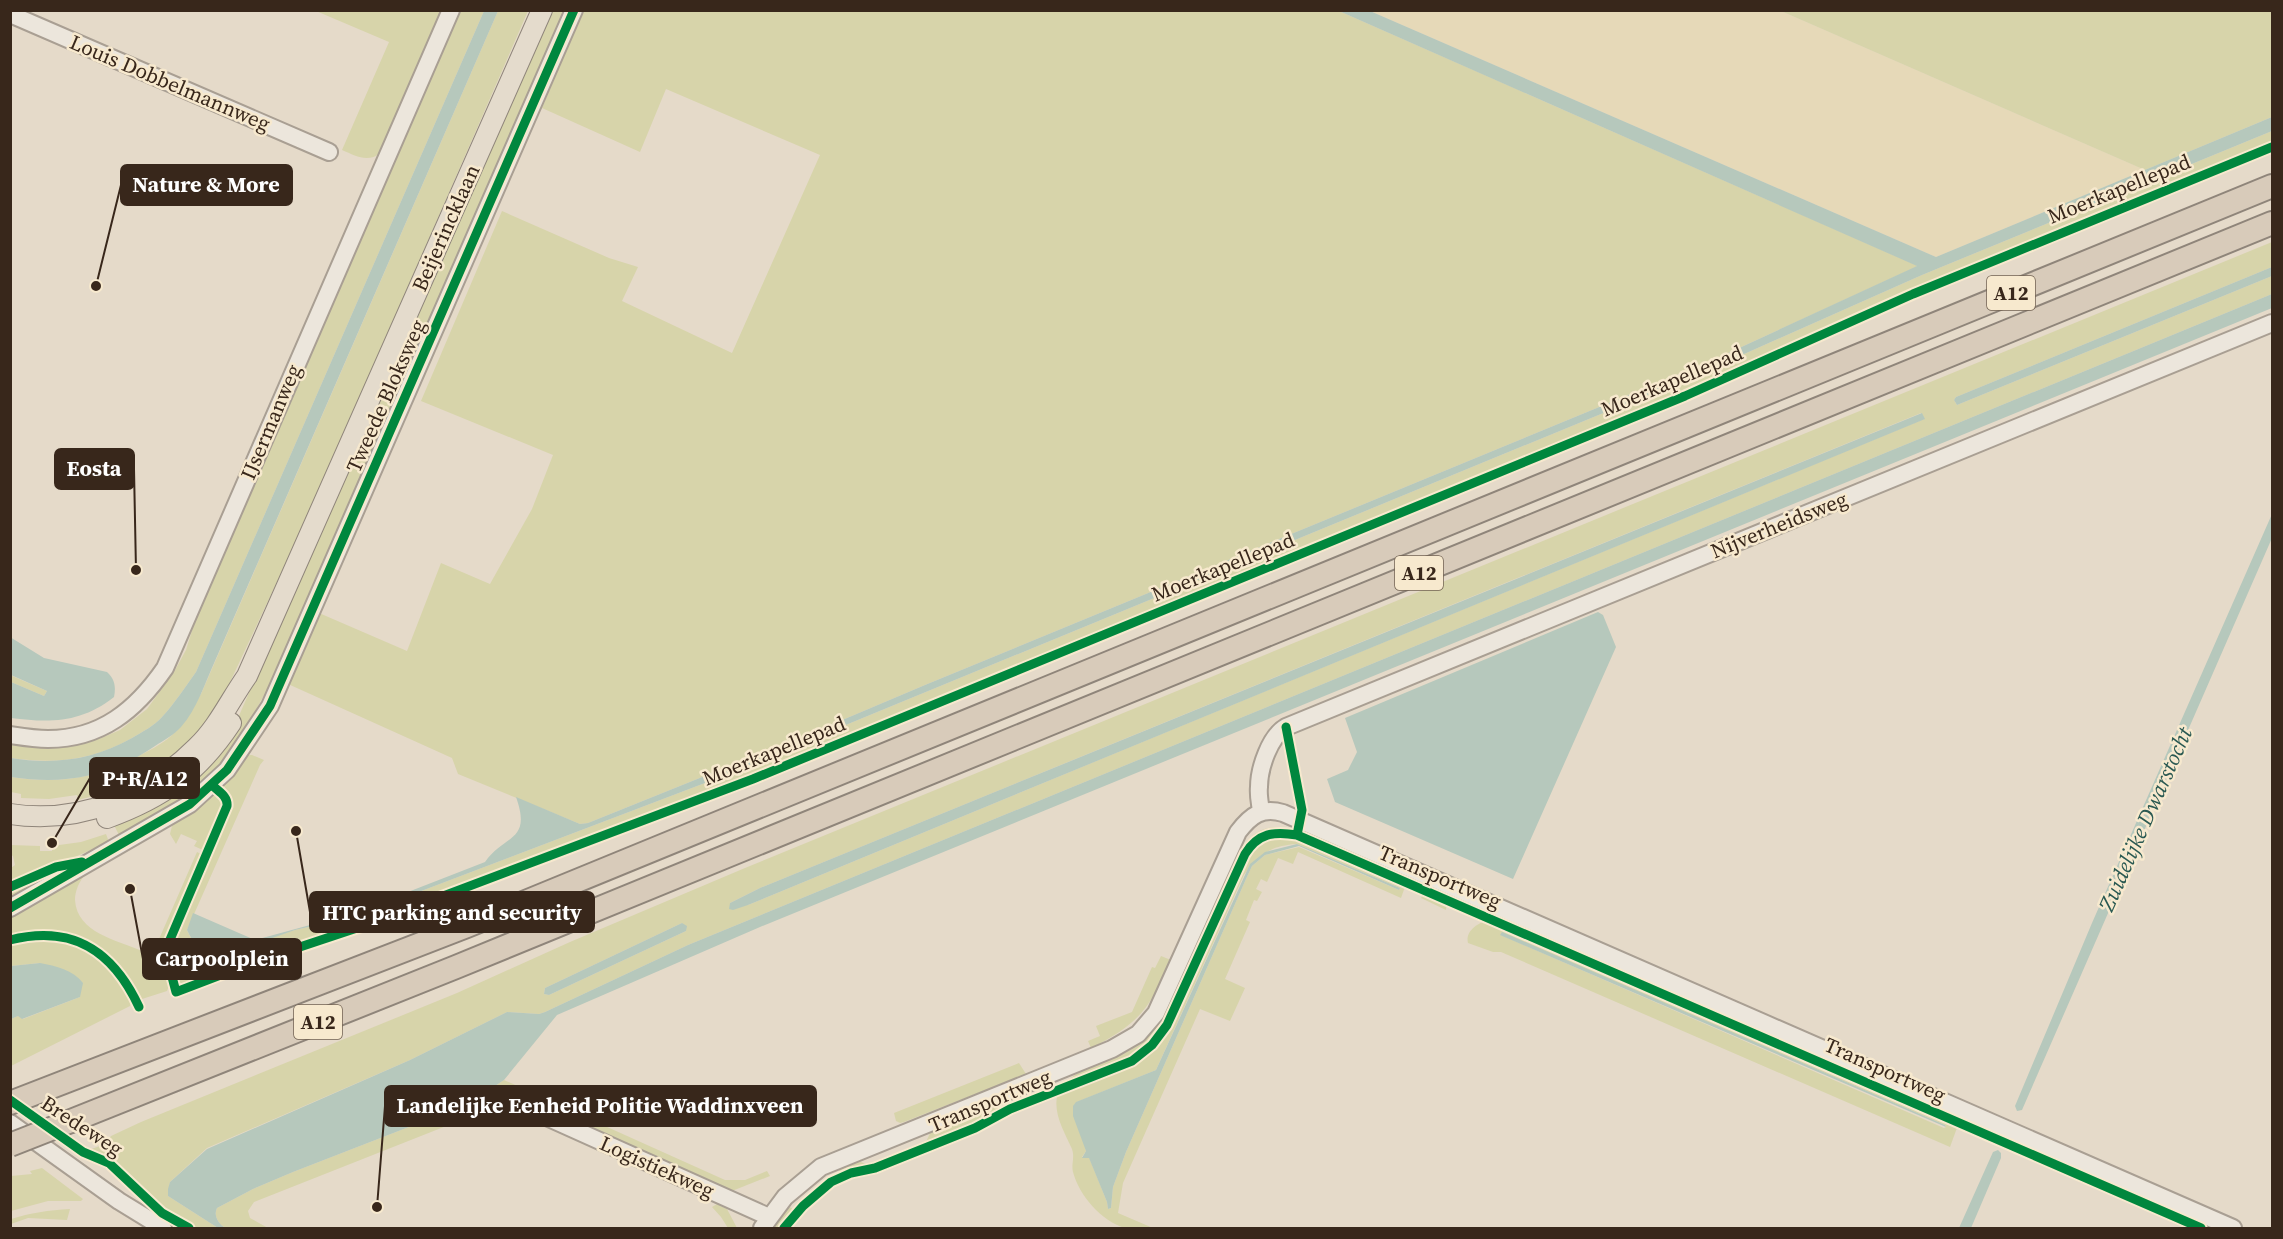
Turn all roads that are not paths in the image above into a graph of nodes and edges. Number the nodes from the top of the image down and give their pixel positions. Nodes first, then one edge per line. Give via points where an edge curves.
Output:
1 (451, 10) edge
2 (542, 10) edge
3 (574, 10) edge
4 (10, 14) edge
5 (329, 152) dead end
6 (2272, 186) edge
7 (2272, 223) edge
8 (2272, 323) edge
9 (247, 676) junction
10 (10, 735) edge
11 (1261, 811) junction
12 (10, 814) edge
13 (10, 827) edge
14 (10, 908) edge
15 (513, 1102) dead end
16 (10, 1103) edge
17 (10, 1123) edge
18 (10, 1145) edge
19 (766, 1223) edge
20 (163, 1228) edge
21 (2233, 1228) edge

1 - 10 street, IJsermanweg via 165,668 135,706 109,724 64,738
2 - 9 main road, Beijerincklaan
3 - 14 street, Tweede Bloksweg via 270,706 248,742 227,770 190,804
4 - 5 street, Louis Dobbelmannweg
6 - 16 highway, A12 via 467,926
7 - 18 highway, A12, bridge via 467,963
8 - 11 street, Nijverheidsweg via 1286,727 1272,744 1262,771 1258,785
9 - 12 main road, Beijerincklaan via 198,746 169,772 135,792 104,807 60,816
9 - 13 main road, Beijerincklaan via 246,693 216,746 193,770 155,798 96,822 61,829
11 - 19 street, Transportweg via 1238,832 1156,1013 1138,1034 1112,1049 821,1167 785,1197
11 - 21 street, Transportweg via 1283,813
15 - 19 street, Logistiekweg
17 - 20 street, Bredeweg

